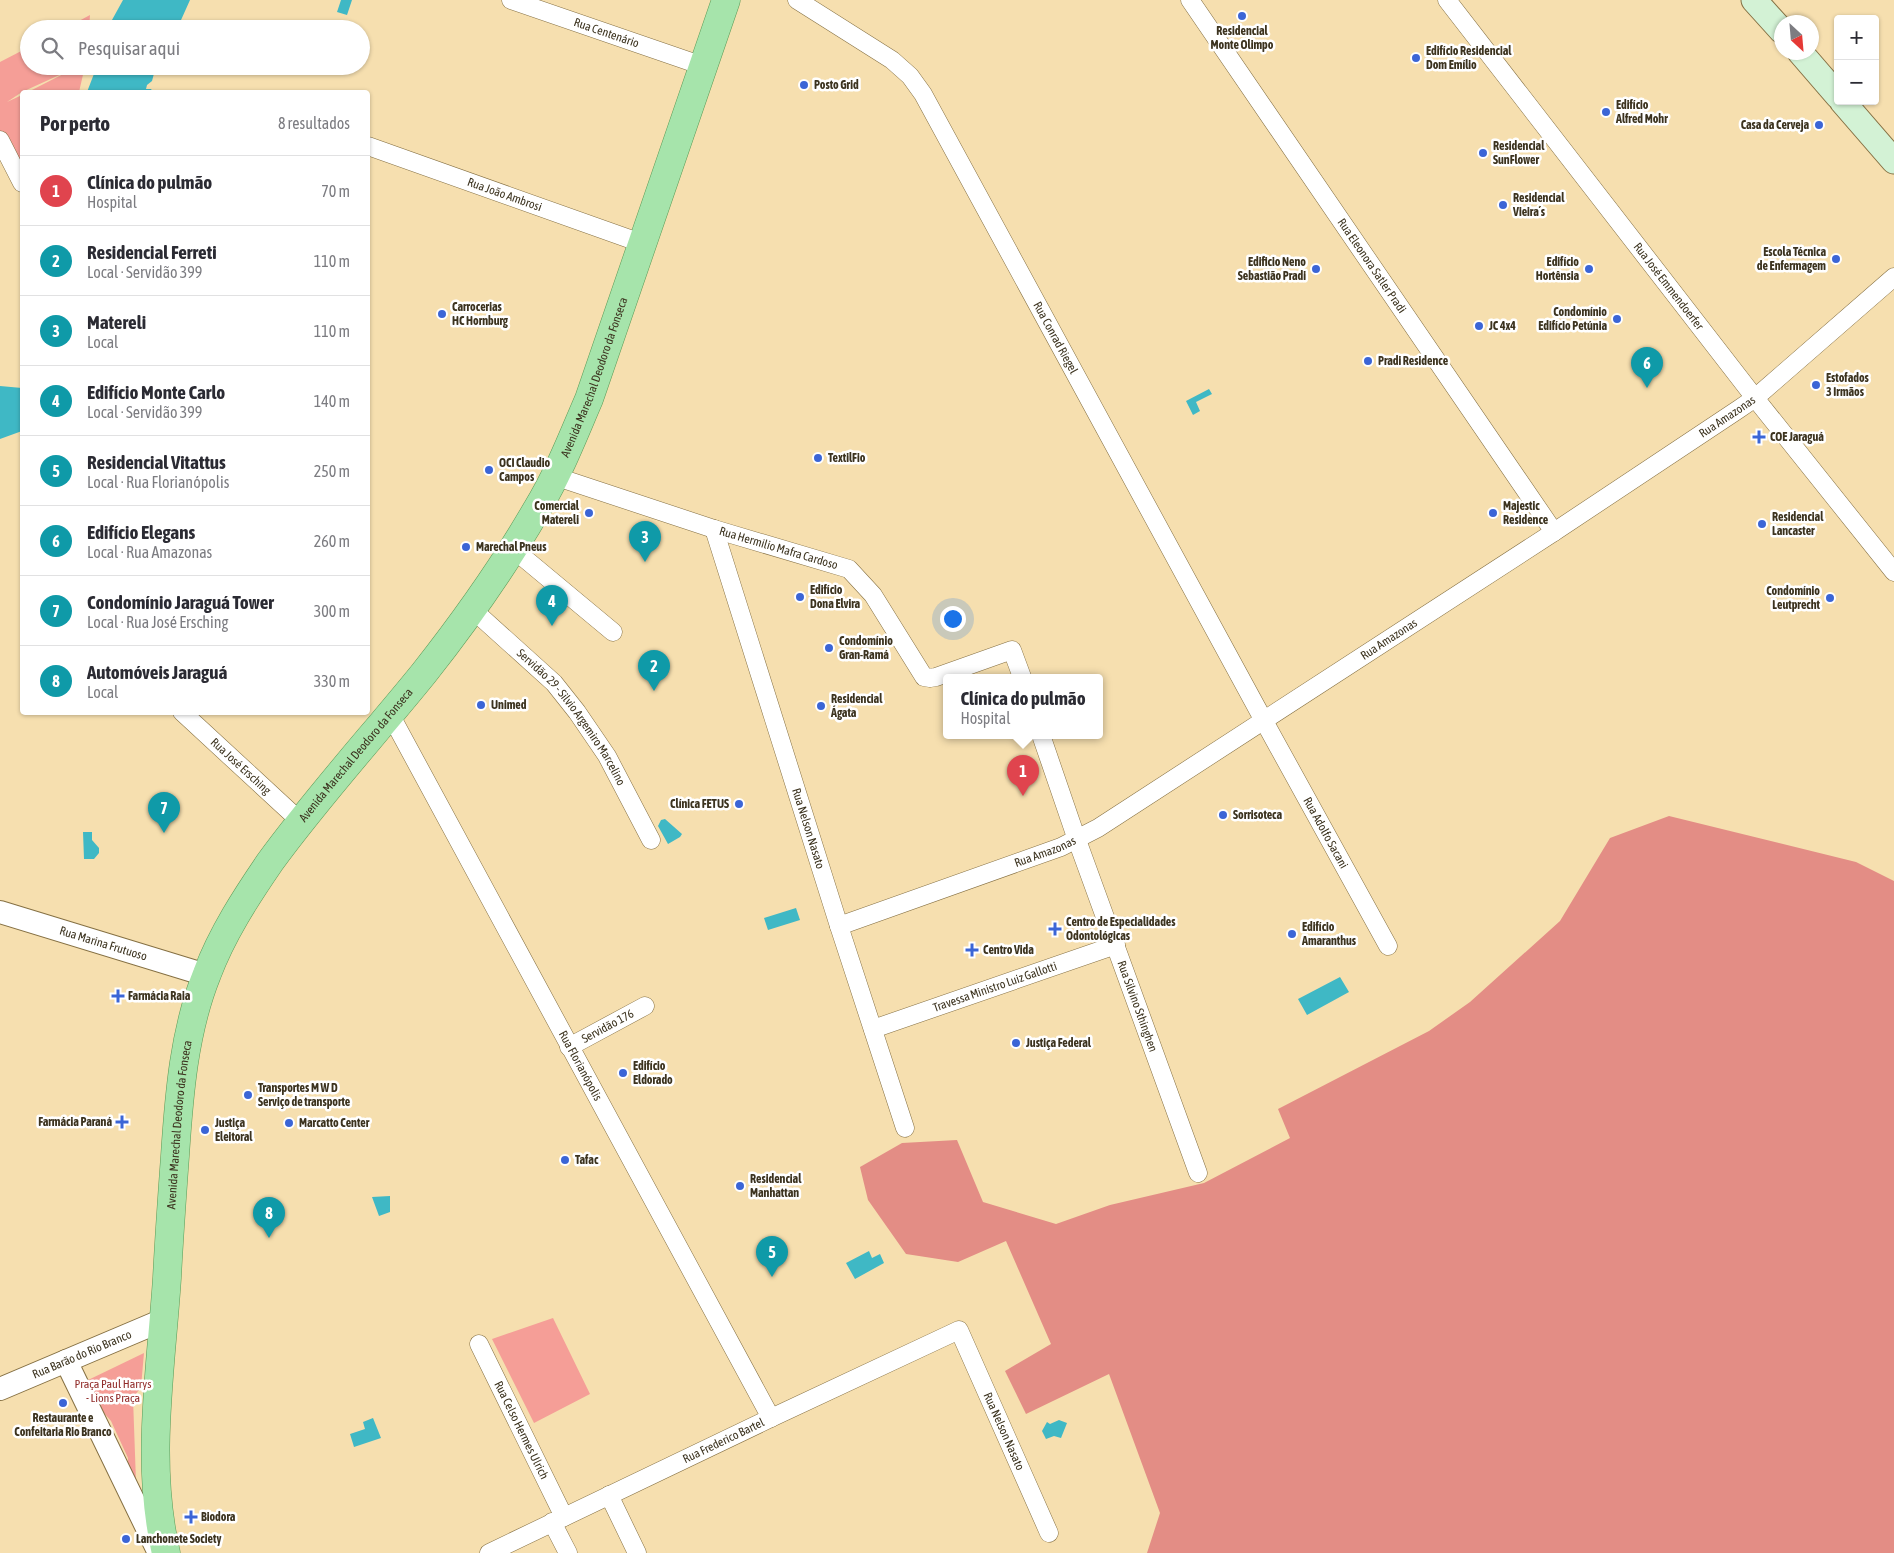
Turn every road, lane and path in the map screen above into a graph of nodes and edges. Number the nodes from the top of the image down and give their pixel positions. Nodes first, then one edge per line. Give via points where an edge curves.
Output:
1 (511, 0) edge
2 (726, 0) edge
3 (798, 0) edge
4 (1190, 0) edge
5 (1447, 0) edge
6 (1754, 0) edge
7 (1774, 22) edge
8 (1807, 60) edge
9 (703, 66) junction
10 (1834, 91) edge
11 (1845, 105) edge
12 (0, 140) edge
13 (370, 147) edge
14 (1894, 162) edge
15 (20, 179) edge
16 (641, 243) junction
17 (1894, 277) edge
18 (1755, 398) junction
19 (554, 476) junction
20 (714, 529) junction
21 (1554, 532) junction
22 (512, 548) junction
23 (1894, 572) edge
24 (472, 609) junction
25 (612, 632) dead end
26 (947, 674) edge
27 (1021, 674) edge
28 (943, 675) edge
29 (390, 714) junction
30 (185, 715) edge
31 (1264, 721) junction
32 (1042, 739) edge
33 (300, 821) junction
34 (651, 840) dead end
35 (1077, 840) junction
36 (0, 912) edge
37 (839, 926) junction
38 (1116, 945) junction
39 (1388, 946) dead end
40 (206, 975) junction
41 (645, 1006) dead end
42 (873, 1029) junction
43 (569, 1047) junction
44 (905, 1128) dead end
45 (1198, 1173) dead end
46 (163, 1320) junction
47 (959, 1330) joint
48 (479, 1344) dead end
49 (66, 1361) junction
50 (0, 1389) edge
51 (771, 1418) junction
52 (609, 1495) junction
53 (558, 1520) junction
54 (1049, 1533) dead end
55 (159, 1553) edge
56 (166, 1553) edge
57 (489, 1553) edge
58 (568, 1553) edge
59 (637, 1553) edge

1 - 9 street, Rua Centenário
2 - 9 main road, Avenida Marechal Deodoro da Fonseca
3 - 31 street, Rua Conrad Riegel via 892,60 910,76 923,94
4 - 21 street, Rua Eleonora Satler Pradi
5 - 18 street, Rua José Emmendoerfer
6 - 7 main road
8 - 10 main road
9 - 16 main road, Avenida Marechal Deodoro da Fonseca
11 - 14 main road
12 - 15 street
13 - 16 street, Rua João Ambrosi
16 - 19 main road, Avenida Marechal Deodoro da Fonseca via 589,399
17 - 18 street, Rua Amazonas
18 - 21 street, Rua Amazonas
18 - 23 street, Rua José Emmendoerfer
19 - 20 street, Rua Hermilio Mafra Cardoso
19 - 22 main road, Avenida Marechal Deodoro da Fonseca
20 - 28 street, Rua Hermilio Mafra Cardoso via 849,569 873,595 924,677
20 - 37 street, Rua Nelson Nasato
21 - 31 street, Rua Amazonas
22 - 24 main road, Avenida Marechal Deodoro da Fonseca
22 - 25 street
24 - 29 main road, Avenida Marechal Deodoro da Fonseca
24 - 34 street, Servidão 29 - Silvio Argemiro Marcelino via 554,683 577,712 607,756
26 - 27 street, Rua Hermilio Mafra Cardoso via 1012,650
29 - 33 main road, Avenida Marechal Deodoro da Fonseca
29 - 43 street, Rua Florianópolis
30 - 33 street, Rua José Ersching
31 - 35 street, Rua Amazonas
31 - 39 street, Rua Adolfo Sacani
32 - 35 street
33 - 40 main road, Avenida Marechal Deodoro da Fonseca via 250,892 222,939
35 - 37 street, Rua Amazonas
35 - 38 street, Rua Silvino Sthinghen
36 - 40 street, Rua Marina Frutuoso
37 - 42 street, Rua Nelson Nasato
38 - 42 street, Travessa Ministro Luiz Gallotti
38 - 45 street, Rua Silvino Sthinghen
40 - 46 main road, Avenida Marechal Deodoro da Fonseca via 194,1014 178,1102
41 - 43 street, Servidão 176
42 - 44 street, Rua Nelson Nasato
43 - 51 street, Rua Florianópolis
46 - 49 street, Rua Barão do Rio Branco
46 - 56 main road, Avenida Marechal Deodoro da Fonseca via 156,1462 159,1523
47 - 51 street, Rua Frederico Bartel
47 - 54 street, Rua Nelson Nasato
48 - 53 street, Rua Celso Hermes Ulrich
49 - 50 street, Rua Barão do Rio Branco
49 - 55 street
51 - 52 street, Rua Frederico Bartel
52 - 53 street, Rua Frederico Bartel
52 - 59 street
53 - 57 street, Rua Frederico Bartel
53 - 58 street, Rua Celso Hermes Ulrich

